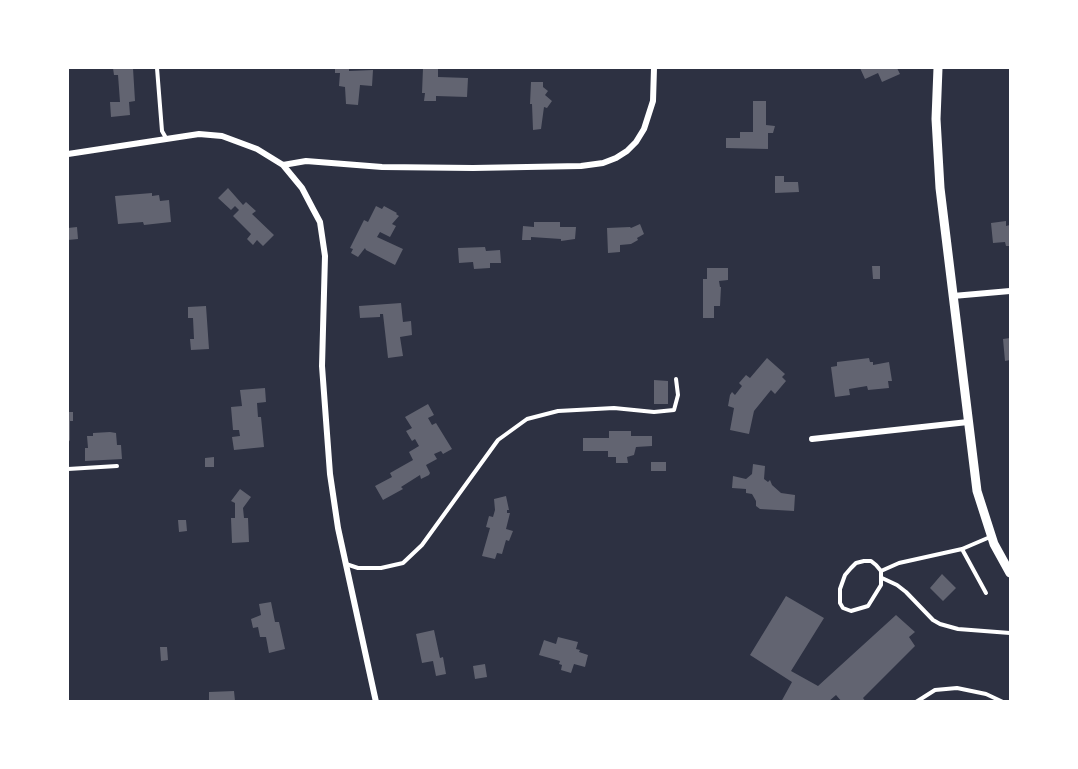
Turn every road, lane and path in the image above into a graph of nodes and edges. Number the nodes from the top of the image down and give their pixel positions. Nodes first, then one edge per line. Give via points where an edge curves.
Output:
1 (157, 68) edge
2 (654, 68) edge
3 (938, 68) edge
4 (166, 138) junction
5 (68, 154) edge
6 (283, 165) junction
7 (1011, 291) edge
8 (952, 296) junction
9 (676, 380) dead end
10 (968, 422) junction
11 (812, 439) dead end
12 (117, 466) dead end
13 (68, 469) edge
14 (991, 536) junction
15 (962, 549) junction
16 (345, 564) junction
17 (881, 571) junction
18 (1011, 573) edge
19 (882, 578) junction
20 (986, 593) dead end
21 (1011, 633) edge
22 (375, 702) edge
23 (916, 702) edge
24 (1003, 702) edge

1 - 4 lane via 162,131
2 - 6 street via 653,101 644,129 627,151 603,163 473,168 306,161
3 - 8 street via 940,188
4 - 5 street
4 - 6 street via 222,136 257,149
6 - 16 street via 314,208 323,234 326,437
7 - 8 street
8 - 10 street
9 - 16 lane via 674,410 558,411 527,419 498,440 422,545 403,563 381,568
10 - 11 street
10 - 14 street via 977,491
12 - 13 lane
14 - 15 lane
14 - 18 street
15 - 17 lane via 898,563
15 - 20 lane
16 - 22 street
17 - 19 lane
17 - 19 lane via 871,561 856,563 842,582 838,597 843,608 851,611 868,606
19 - 21 lane via 906,592 940,624
23 - 24 lane via 935,690 957,688

